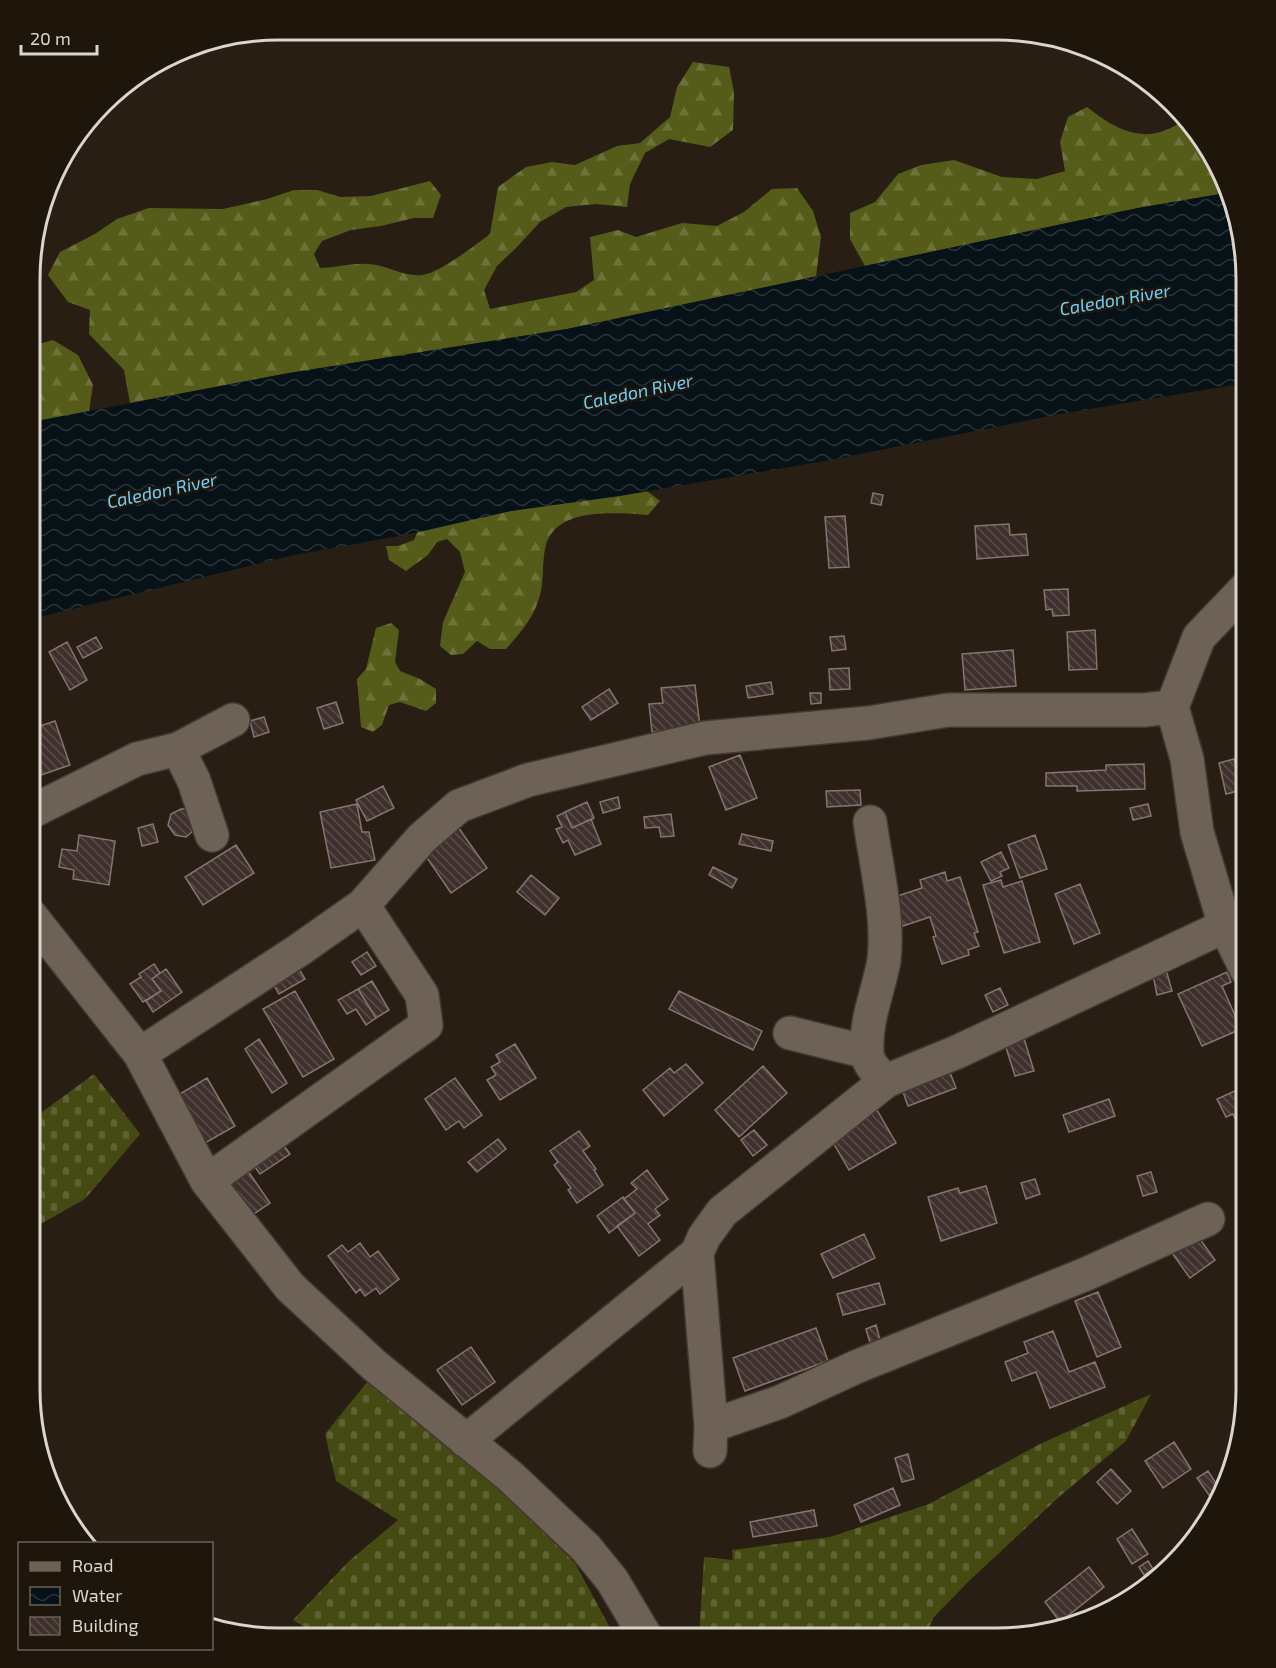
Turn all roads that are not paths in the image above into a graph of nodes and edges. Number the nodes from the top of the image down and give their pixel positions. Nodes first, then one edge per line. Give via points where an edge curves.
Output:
1 (1236, 598) edge
2 (1172, 708) junction
3 (233, 720) dead end
4 (178, 749) junction
5 (40, 808) edge
6 (870, 822) dead end
7 (212, 834) dead end
8 (363, 905) junction
9 (1226, 926) junction
10 (40, 927) edge
11 (1236, 948) edge
12 (790, 1033) dead end
13 (867, 1052) junction
14 (140, 1054) junction
15 (886, 1081) junction
16 (207, 1181) junction
17 (1208, 1219) dead end
18 (697, 1253) junction
19 (466, 1441) junction
20 (641, 1628) edge

1 - 2 street via 1198,638
2 - 8 street via 948,710 868,723 705,738 528,780 459,806 422,838
2 - 9 street via 1187,759 1197,832
3 - 4 street
4 - 5 street via 138,759
4 - 7 street
6 - 13 street via 885,926 884,958 868,1026
8 - 14 street
8 - 16 street via 422,995 426,1025
9 - 11 street
9 - 15 street via 957,1052
10 - 14 street
12 - 13 street
13 - 15 street via 869,1062
14 - 16 street
15 - 18 street via 722,1212
16 - 19 street via 290,1287 374,1365
17 - 18 street via 1086,1274 856,1367 711,1438
18 - 19 street
19 - 20 street via 586,1548 612,1580

